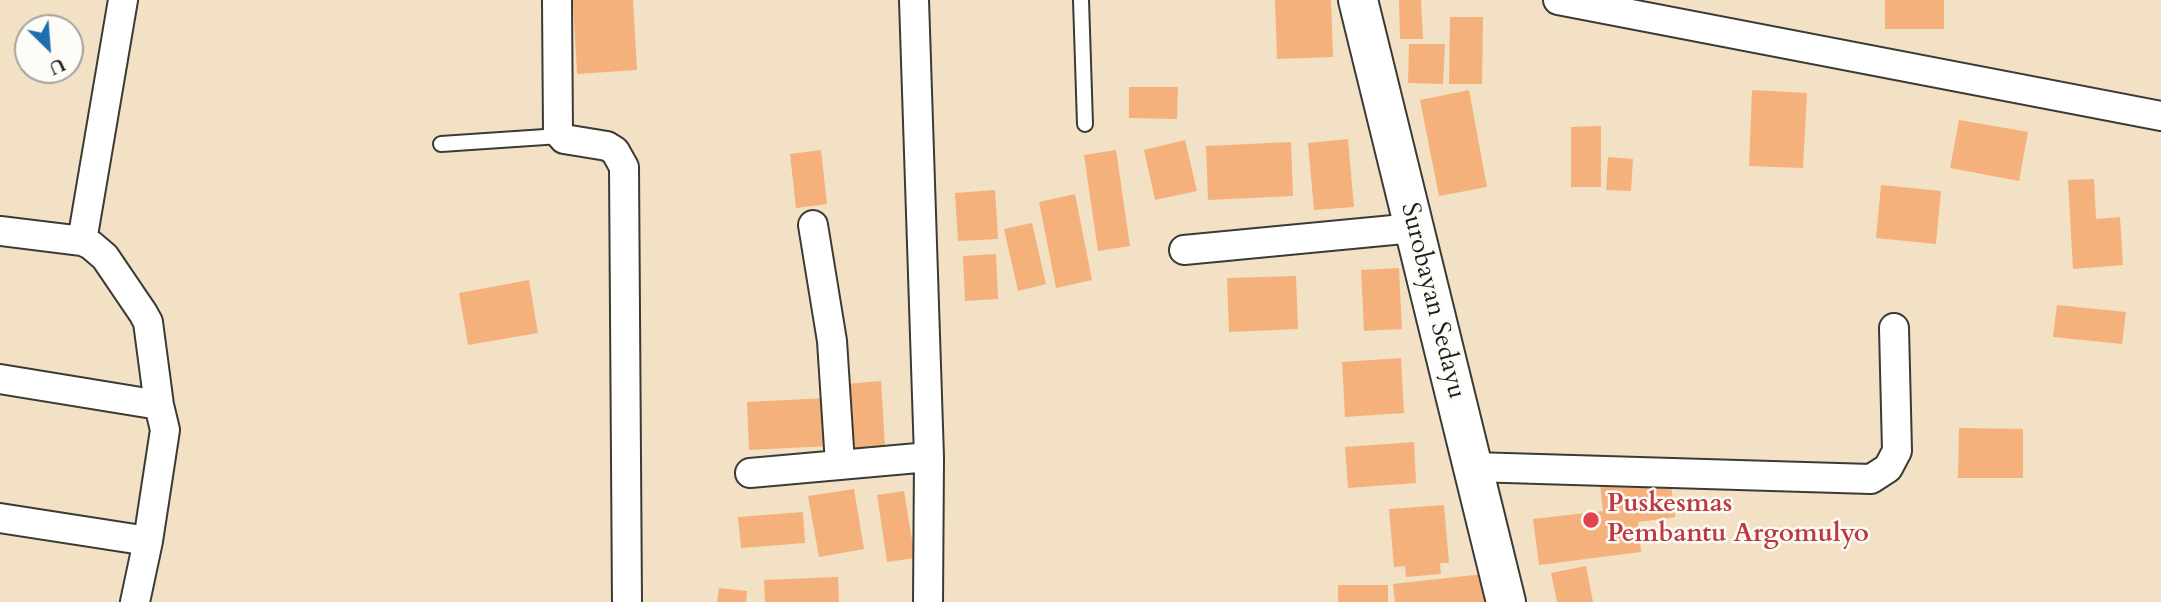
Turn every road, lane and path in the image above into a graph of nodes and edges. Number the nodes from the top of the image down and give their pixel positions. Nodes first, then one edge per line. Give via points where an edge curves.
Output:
1 (123, 0) edge
2 (557, 0) edge
3 (915, 0) edge
4 (1082, 0) edge
5 (1358, 0) edge
6 (1558, 0) edge
7 (2161, 116) edge
8 (1084, 124) dead end
9 (560, 136) junction
10 (441, 144) dead end
11 (813, 225) dead end
12 (1414, 228) junction
13 (0, 231) edge
14 (82, 242) junction
15 (1184, 250) dead end
16 (1894, 328) dead end
17 (0, 379) edge
18 (159, 405) junction
19 (929, 457) junction
20 (840, 464) junction
21 (1473, 467) junction
22 (750, 472) dead end
23 (0, 518) edge
24 (148, 541) junction
25 (135, 602) edge
26 (627, 602) edge
27 (928, 602) edge
28 (1506, 602) edge

1 - 14 street
2 - 9 street via 556,126
3 - 19 street
4 - 8 lane
5 - 12 main road, Surobayan Sedayu
6 - 7 street
9 - 10 lane
9 - 26 street via 607,146 615,150 624,167
11 - 20 street via 832,341
12 - 15 street
12 - 21 main road, Surobayan Sedayu
13 - 14 street
14 - 18 street via 105,257 148,322
16 - 21 street via 1896,451 1888,468 1871,479
17 - 18 street
18 - 24 street via 165,430
19 - 20 street
19 - 27 street
20 - 22 street
21 - 28 main road, Surobayan Sedayu
23 - 24 street
24 - 25 street

